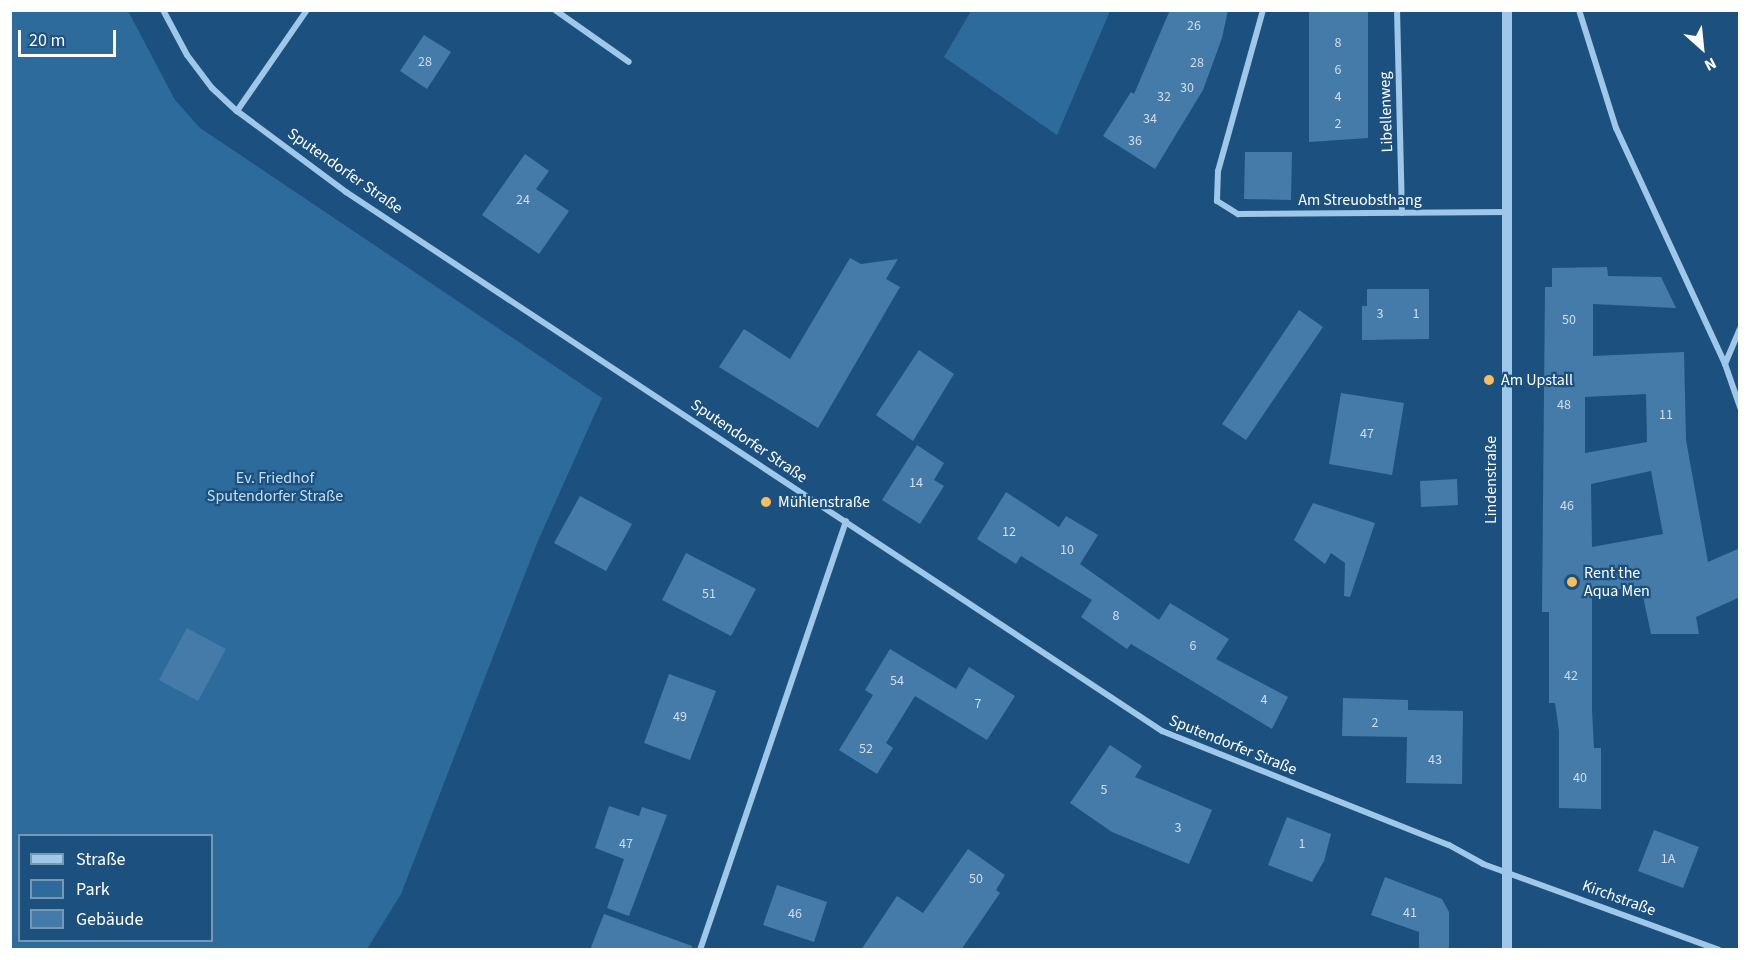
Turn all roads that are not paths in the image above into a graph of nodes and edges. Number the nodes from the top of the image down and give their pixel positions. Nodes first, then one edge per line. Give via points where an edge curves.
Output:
1 (163, 10) edge
2 (307, 10) edge
3 (555, 10) edge
4 (1263, 10) edge
5 (1397, 10) edge
6 (1508, 10) edge
7 (1579, 10) edge
8 (629, 62) dead end
9 (237, 111) junction
10 (1508, 212) junction
11 (1402, 213) junction
12 (1740, 329) edge
13 (1725, 364) junction
14 (1740, 407) edge
15 (846, 521) junction
16 (1508, 872) junction
17 (700, 950) edge
18 (1507, 950) edge
19 (1719, 950) edge

1 - 9 street, Sputendorfer Straße via 187,55 212,88
2 - 9 street
3 - 8 street
4 - 11 street, Am Streuobsthang via 1218,171 1217,201 1238,214
5 - 11 street, Libellenweg
6 - 10 street, Lindenstraße
7 - 13 street via 1616,128
9 - 15 street, Sputendorfer Straße via 346,192
10 - 11 street, Am Streuobsthang
10 - 16 street, Lindenstraße
12 - 13 street
13 - 14 street
15 - 16 street, Sputendorfer Straße via 1162,731
15 - 17 street
16 - 18 street, Lindenstraße
16 - 19 street, Kirchstraße

